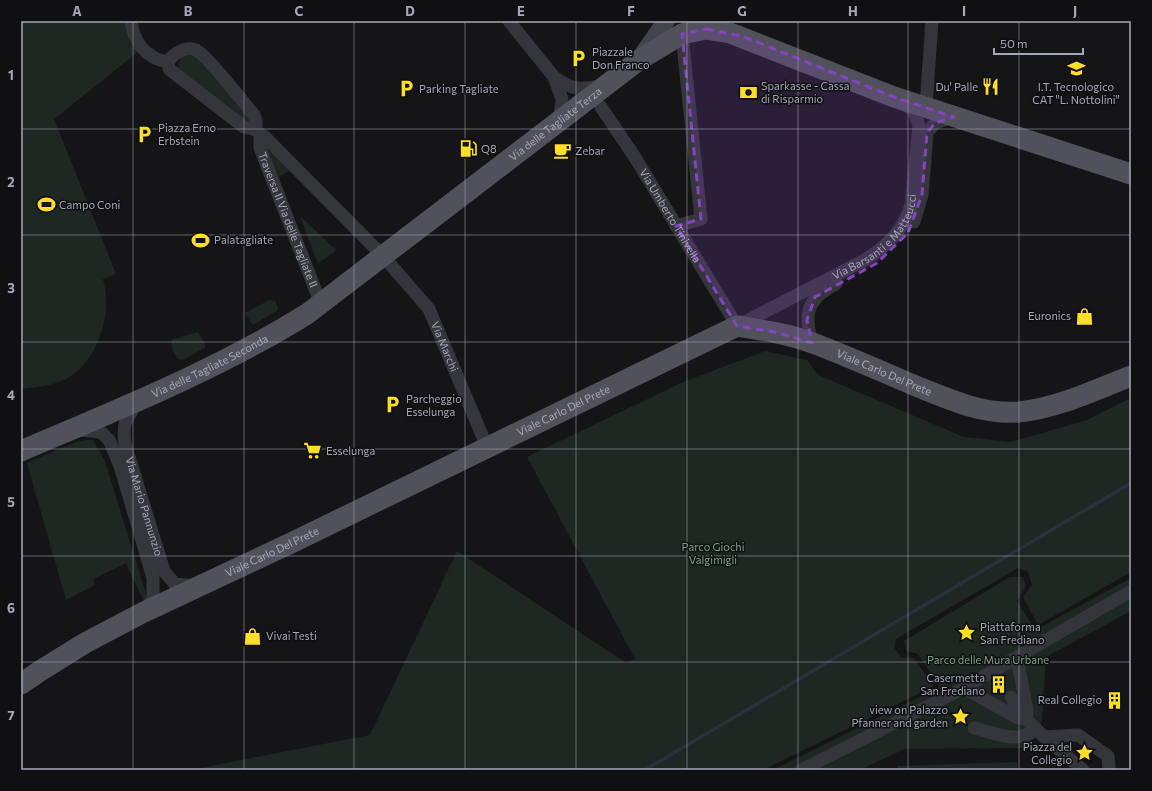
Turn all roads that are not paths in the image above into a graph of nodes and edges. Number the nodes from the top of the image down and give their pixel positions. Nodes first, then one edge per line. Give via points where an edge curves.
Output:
1 (131, 21) edge
2 (509, 21) edge
3 (666, 21) edge
4 (726, 21) edge
5 (932, 21) edge
6 (682, 34) junction
7 (742, 36) junction
8 (639, 60) junction
9 (168, 62) junction
10 (554, 77) junction
11 (604, 86) junction
12 (894, 97) junction
13 (601, 107) dead end
14 (926, 107) junction
15 (954, 117) junction
16 (560, 119) junction
17 (257, 132) junction
18 (1131, 174) edge
19 (676, 226) junction
20 (384, 257) junction
21 (321, 304) junction
22 (737, 326) junction
23 (812, 343) junction
24 (1131, 376) edge
25 (140, 399) junction
26 (67, 431) junction
27 (487, 447) junction
28 (21, 451) edge
29 (205, 584) junction
30 (1131, 591) edge
31 (142, 613) junction
32 (1017, 657) junction
33 (21, 684) edge
34 (964, 688) junction
35 (1011, 697) dead end
36 (1026, 719) junction
37 (974, 728) dead end
38 (1040, 733) junction
39 (801, 770) edge
40 (1083, 770) edge
41 (1109, 770) edge

1 - 9 street via 134,38 142,48 153,58
2 - 10 street
3 - 8 main road
4 - 7 main road
5 - 14 street
6 - 7 main road, Via delle Tagliate Terza via 706,29
6 - 8 main road, Via delle Tagliate Terza
6 - 19 street via 700,219
7 - 12 main road, Via Barsanti e Matteucci
8 - 11 main road, Via delle Tagliate Terza
9 - 17 street via 169,69 244,127
9 - 17 street, Traversa II Via delle Tagliate II via 180,51 189,49 202,54 254,115
10 - 11 street via 565,85 577,89
10 - 16 street via 562,98
11 - 16 main road, Via delle Tagliate Terza
12 - 14 main road, Via Barsanti e Matteucci
12 - 22 street, Via Barsanti e Matteucci via 914,112 919,126 911,205 903,225 891,240 873,255
13 - 19 street, Via Umberto Tinivella
14 - 15 main road, Via Barsanti e Matteucci
15 - 18 main road, Via Barsanti e Matteucci
15 - 23 street, Via Barsanti e Matteucci via 934,123 927,133 922,195 915,221 908,233 877,263 815,297 807,320
16 - 20 main road, Via delle Tagliate Terza
17 - 20 street, Via Marchi
17 - 21 street, Traversa II Via delle Tagliate II via 260,148
19 - 22 street, Via Umberto Tinivella
20 - 21 main road, Via delle Tagliate Seconda
20 - 27 street, Via Marchi via 429,309
21 - 25 main road, Via delle Tagliate Seconda via 256,344 168,388
22 - 23 main road, Viale Carlo Del Prete via 775,332
22 - 27 main road, Viale Carlo Del Prete
23 - 24 main road, Viale Carlo Del Prete via 958,403 989,411 1038,410
25 - 26 main road, Via delle Tagliate Seconda
25 - 29 street, Via Mario Pannunzio via 124,423 125,444 164,571 170,580 178,585
26 - 28 main road, Via delle Tagliate Seconda
26 - 31 street, Via Mario Pannunzio via 93,431 102,434 109,440 120,466 153,578 152,603
27 - 29 main road, Viale Carlo Del Prete
29 - 31 main road, Viale Carlo Del Prete
30 - 32 street
31 - 33 main road, Viale Carlo Del Prete via 84,643
32 - 34 street
32 - 36 street via 1027,711
34 - 36 street via 1018,718
34 - 39 street
35 - 36 street
36 - 38 street
37 - 38 street via 1015,738
38 - 40 street
38 - 41 street via 1078,735 1108,756

